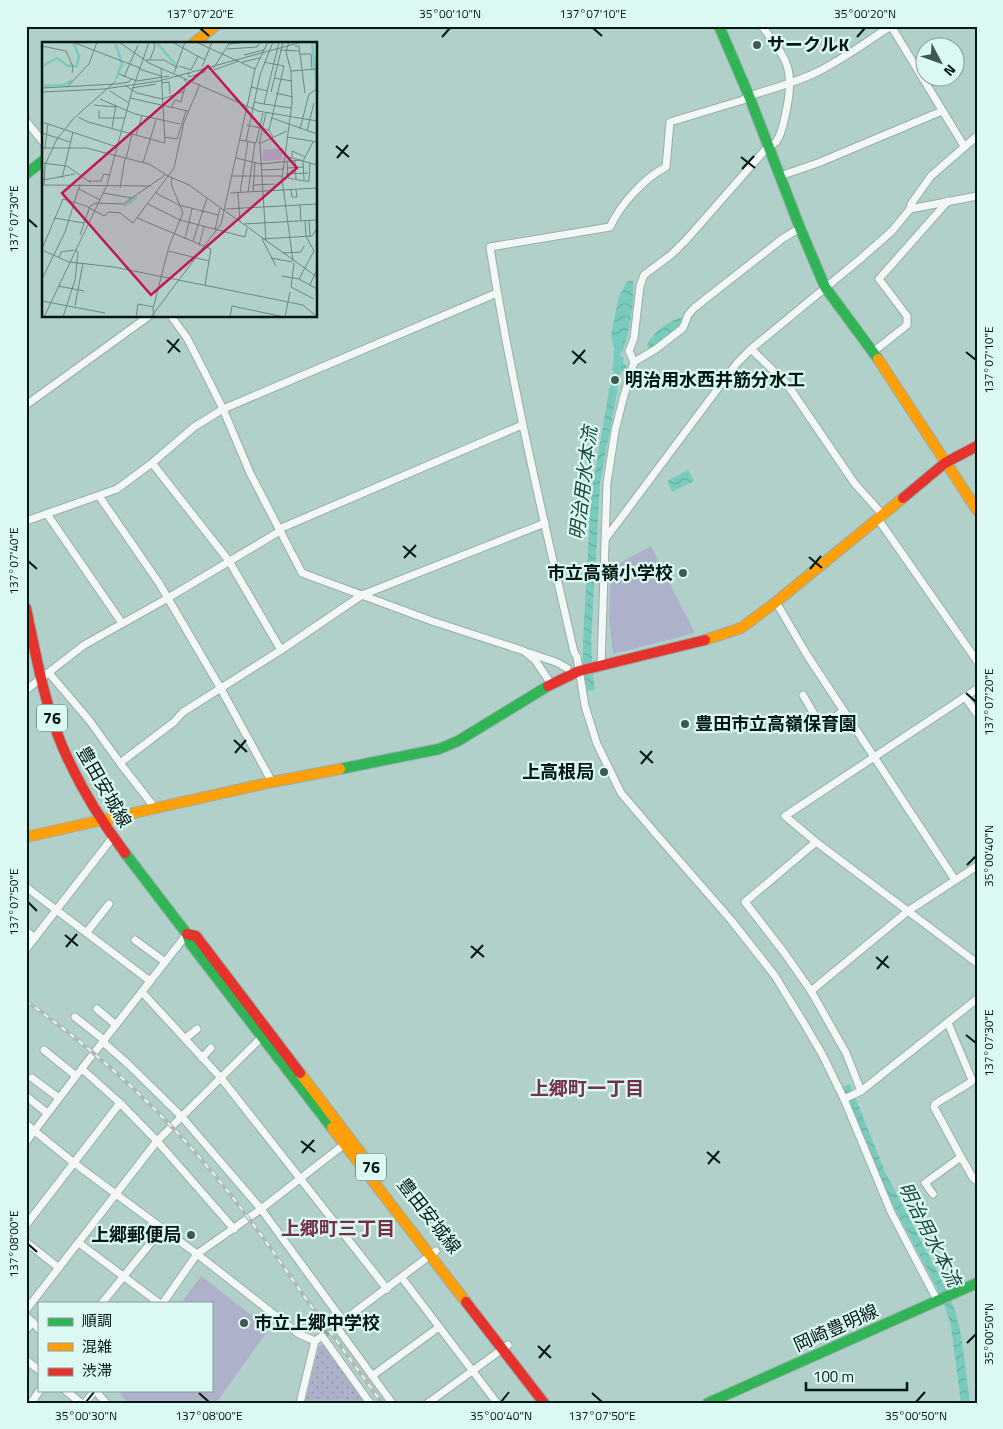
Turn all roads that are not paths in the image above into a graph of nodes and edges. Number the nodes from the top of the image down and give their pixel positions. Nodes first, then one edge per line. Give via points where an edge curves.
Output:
1 (215, 26) edge
2 (719, 26) edge
3 (762, 26) edge
4 (891, 26) edge
5 (195, 42) edge
6 (790, 83) junction
7 (749, 96) junction
8 (942, 111) junction
9 (26, 121) edge
10 (977, 136) edge
11 (42, 141) edge
12 (964, 146) junction
13 (770, 148) junction
14 (42, 162) edge
15 (26, 174) edge
16 (780, 176) junction
17 (977, 196) edge
18 (948, 202) junction
19 (910, 210) junction
20 (800, 228) junction
21 (825, 287) junction
22 (497, 293) junction
23 (147, 318) edge
24 (172, 318) edge
25 (750, 349) junction
26 (873, 352) junction
27 (634, 362) junction
28 (26, 405) edge
29 (223, 409) junction
30 (522, 425) junction
31 (977, 446) edge
32 (152, 463) junction
33 (945, 463) junction
34 (99, 496) junction
35 (977, 510) edge
36 (47, 514) junction
37 (880, 517) junction
38 (26, 521) edge
39 (544, 524) junction
40 (279, 530) junction
41 (606, 539) junction
42 (229, 561) junction
43 (362, 595) junction
44 (168, 598) junction
45 (776, 602) junction
46 (26, 608) edge
47 (122, 623) junction
48 (281, 650) junction
49 (524, 651) junction
50 (977, 661) edge
51 (567, 668) dead end
52 (589, 669) junction
53 (45, 676) junction
54 (551, 684) junction
55 (221, 689) junction
56 (977, 689) edge
57 (26, 690) edge
58 (803, 695) dead end
59 (965, 697) junction
60 (844, 711) junction
61 (977, 714) edge
62 (874, 757) junction
63 (120, 764) junction
64 (272, 782) junction
65 (154, 808) junction
66 (102, 820) junction
67 (26, 837) edge
68 (113, 837) junction
69 (816, 842) junction
70 (977, 866) edge
71 (955, 880) junction
72 (26, 886) edge
73 (109, 904) dead end
74 (57, 910) junction
75 (908, 911) junction
76 (26, 931) edge
77 (87, 932) junction
78 (188, 934) junction
79 (35, 938) junction
80 (135, 940) dead end
81 (26, 948) edge
82 (165, 962) junction
83 (977, 963) edge
84 (150, 981) junction
85 (811, 991) junction
86 (142, 992) junction
87 (977, 999) edge
88 (97, 1009) dead end
89 (75, 1017) dead end
90 (948, 1023) junction
91 (116, 1025) junction
92 (196, 1029) dead end
93 (265, 1035) junction
94 (185, 1039) junction
95 (104, 1041) junction
96 (211, 1048) dead end
97 (44, 1050) dead end
98 (202, 1058) junction
99 (82, 1069) junction
100 (76, 1076) junction
101 (32, 1078) dead end
102 (221, 1078) junction
103 (858, 1092) junction
104 (26, 1096) edge
105 (59, 1098) junction
106 (845, 1099) junction
107 (120, 1103) junction
108 (47, 1113) junction
109 (182, 1116) junction
110 (26, 1124) edge
111 (35, 1130) junction
112 (157, 1141) junction
113 (26, 1142) edge
114 (347, 1142) junction
115 (961, 1157) junction
116 (74, 1163) junction
117 (976, 1177) edge
118 (301, 1179) junction
119 (115, 1194) junction
120 (933, 1194) dead end
121 (260, 1209) junction
122 (26, 1225) edge
123 (234, 1228) junction
124 (162, 1229) junction
125 (26, 1242) edge
126 (79, 1243) junction
127 (197, 1254) junction
128 (433, 1254) junction
129 (59, 1268) junction
130 (124, 1276) junction
131 (402, 1278) junction
132 (977, 1283) edge
133 (387, 1288) junction
134 (939, 1300) junction
135 (103, 1302) edge
136 (158, 1302) edge
137 (164, 1302) edge
138 (26, 1310) edge
139 (26, 1316) edge
140 (343, 1321) junction
141 (33, 1322) junction
142 (439, 1327) junction
143 (38, 1328) edge
144 (26, 1330) edge
145 (315, 1341) junction
146 (505, 1347) junction
147 (26, 1360) edge
148 (38, 1369) edge
149 (472, 1370) junction
150 (372, 1376) junction
151 (39, 1392) edge
152 (67, 1392) edge
153 (93, 1392) edge
154 (97, 1392) edge
155 (31, 1403) edge
156 (81, 1403) edge
157 (85, 1403) edge
158 (106, 1403) edge
159 (300, 1403) edge
160 (370, 1403) edge
161 (392, 1403) edge
162 (428, 1403) edge
163 (497, 1403) edge
164 (544, 1403) edge
165 (552, 1403) edge
166 (708, 1403) edge

1 - 5 street
2 - 7 street
3 - 6 street via 782,54
4 - 6 street via 835,62
4 - 8 street
6 - 7 street
6 - 13 street via 782,132
7 - 13 street
7 - 22 street via 670,122 666,167 630,197 610,227 490,247
8 - 12 street
8 - 16 street
9 - 11 street
10 - 12 street
12 - 19 street via 931,176
13 - 16 street
13 - 27 street via 687,239 644,275 630,351
14 - 15 street
16 - 20 street
17 - 18 street
18 - 19 street
18 - 26 street via 878,279 907,316 907,325
19 - 21 street via 892,231
20 - 21 street
20 - 27 street via 694,308 683,328
21 - 25 street
21 - 26 street
22 - 29 street
22 - 30 street
23 - 28 street
24 - 29 street via 187,338
25 - 37 street via 786,384
25 - 41 street
26 - 33 street
27 - 41 street via 615,431 607,484
29 - 32 street via 194,427
29 - 40 street
30 - 39 street
30 - 40 street
31 - 33 street
32 - 34 street via 118,489
32 - 42 street
33 - 35 street
33 - 37 street
34 - 36 street
34 - 44 street
36 - 38 street
36 - 47 street
37 - 45 street
37 - 50 street
39 - 43 street
39 - 52 street via 574,652
40 - 42 street
40 - 43 street via 302,573
41 - 52 street
42 - 44 street
42 - 48 street
43 - 48 street
43 - 49 street
44 - 47 street
44 - 55 street
45 - 52 street via 741,628 707,640
45 - 60 street
46 - 53 street, 豊田安城線 / 76
47 - 53 street via 84,645
48 - 55 street
49 - 51 street
49 - 54 street via 535,660
52 - 54 street
52 - 106 street via 585,706 597,744 621,793 775,976
53 - 57 street
53 - 63 street via 89,720
53 - 66 street, 豊田安城線 / 76 via 58,737
54 - 64 street via 448,746
55 - 63 street via 183,712
55 - 64 street
56 - 59 street
58 - 60 street via 822,726
59 - 61 street
59 - 62 street
60 - 62 street
62 - 69 street via 785,816
62 - 71 street
63 - 65 street
64 - 65 street
65 - 66 street
66 - 67 street
66 - 68 street, 豊田安城線 / 76
68 - 74 street
68 - 78 street, 豊田安城線 / 76
69 - 75 street
69 - 85 street via 744,902
70 - 71 street
71 - 75 street
72 - 74 street
73 - 77 street
74 - 77 street
74 - 79 street
75 - 83 street
75 - 85 street
76 - 79 street
77 - 84 street
78 - 82 street
78 - 93 street, 豊田安城線 / 76 via 196,936
79 - 81 street
80 - 82 street
82 - 84 street
84 - 86 street
85 - 103 street via 846,1053
86 - 91 street
86 - 94 street
87 - 90 street
88 - 91 street
89 - 95 street
90 - 103 street
90 - 115 street via 972,1080 934,1107
91 - 95 street
92 - 94 street
93 - 102 street
93 - 114 street, 豊田安城線 / 76
94 - 98 street
95 - 99 street
95 - 109 street
96 - 98 street
97 - 100 street
98 - 102 street
99 - 100 street
99 - 107 street
100 - 105 street
101 - 105 street
102 - 109 street
102 - 118 street
103 - 106 street
104 - 108 street
105 - 108 street
106 - 134 street via 891,1212
107 - 112 street
107 - 116 street
108 - 111 street
109 - 112 street
109 - 121 street
110 - 111 street
111 - 113 street
111 - 116 street
112 - 119 street
112 - 123 street
114 - 118 street
114 - 128 street, 豊田安城線 / 76
115 - 117 street
115 - 120 street via 925,1183
116 - 119 street
116 - 122 street
118 - 121 street
118 - 133 street
119 - 124 street
119 - 126 street
121 - 123 street
121 - 140 street
123 - 127 street
124 - 127 street
124 - 130 street
125 - 129 street
126 - 129 street
126 - 130 street
127 - 137 street
127 - 145 street via 299,1334
128 - 131 street
128 - 146 street, 豊田安城線 / 76
129 - 138 street
130 - 135 street
130 - 136 street
131 - 133 street
131 - 142 street
132 - 134 street, 岡崎豊明線
133 - 140 street
134 - 166 street, 岡崎豊明線
139 - 141 street
140 - 150 street via 336,1326
141 - 143 street
141 - 144 street
142 - 149 street
142 - 150 street
145 - 159 street
145 - 160 street via 322,1336
146 - 149 street
146 - 164 street, 豊田安城線 / 76
146 - 165 street, 豊田安城線 / 76
147 - 148 street
149 - 162 street
149 - 163 street
150 - 161 street
151 - 155 street
152 - 156 street
153 - 157 street
154 - 158 street

